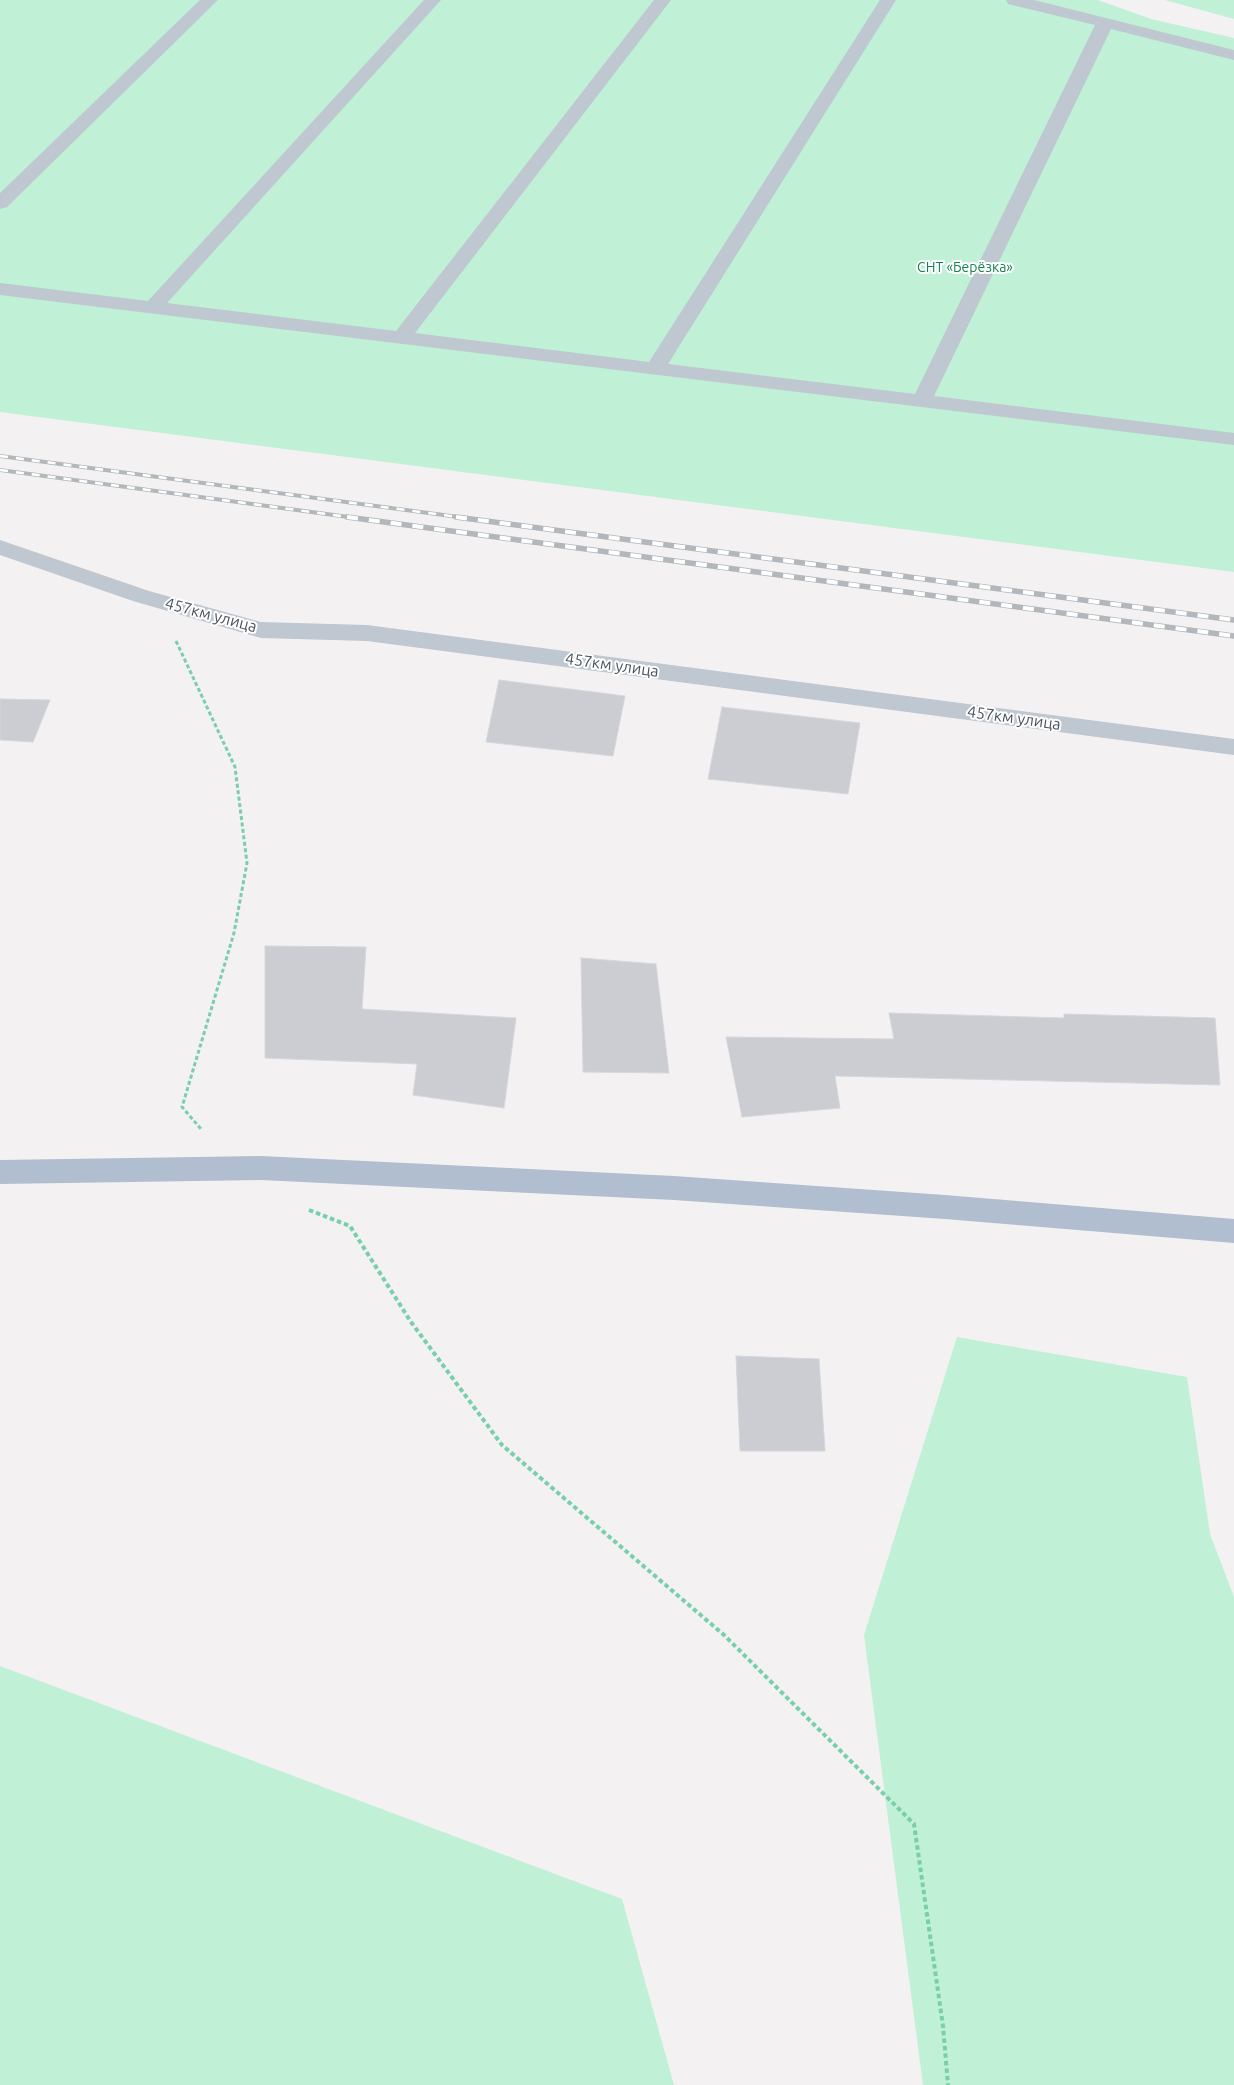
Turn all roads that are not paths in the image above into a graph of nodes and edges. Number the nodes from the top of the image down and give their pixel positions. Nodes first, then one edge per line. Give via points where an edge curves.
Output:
1 (210, 0) edge
2 (433, 0) edge
3 (663, 0) edge
4 (888, 0) edge
5 (1014, 0) edge
6 (1105, 23) junction
7 (1234, 56) edge
8 (0, 203) edge
9 (0, 289) edge
10 (153, 308) junction
11 (402, 338) junction
12 (655, 368) junction
13 (922, 400) junction
14 (1234, 440) edge
15 (0, 547) edge
16 (1234, 747) edge
17 (0, 1172) edge
18 (1234, 1231) edge

1 - 8 street
2 - 10 street
3 - 11 street
4 - 12 street
5 - 6 street
6 - 7 street
6 - 13 street
9 - 10 street
10 - 11 street
11 - 12 street
12 - 13 street
13 - 14 street
15 - 16 street, 457км улица via 141,596 261,630 367,633
17 - 18 main road via 291,1170 674,1188 946,1206

